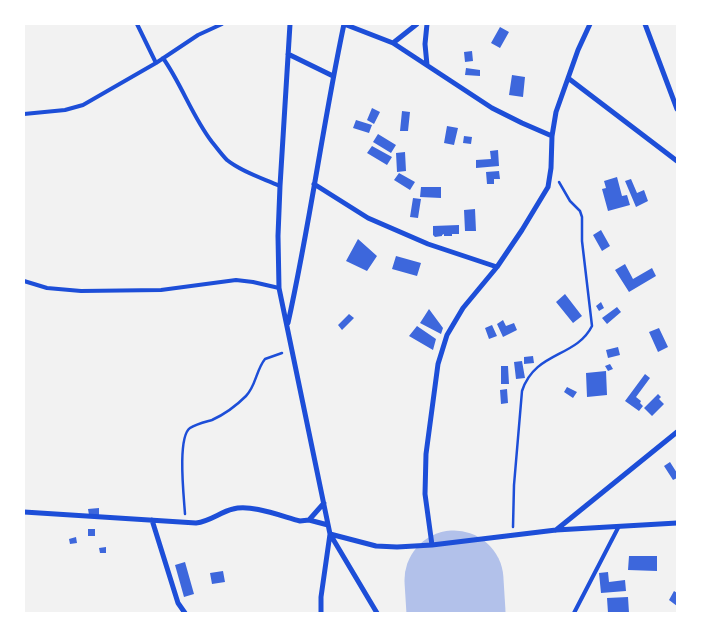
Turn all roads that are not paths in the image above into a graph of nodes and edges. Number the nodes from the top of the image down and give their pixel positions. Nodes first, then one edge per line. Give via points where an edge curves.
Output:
1 (137, 24) edge
2 (222, 24) edge
3 (290, 24) edge
4 (344, 24) edge
5 (416, 24) edge
6 (427, 24) edge
7 (590, 24) edge
8 (644, 24) edge
9 (393, 44) junction
10 (288, 54) junction
11 (163, 58) junction
12 (156, 63) junction
13 (428, 65) junction
14 (333, 76) junction
15 (568, 78) junction
16 (677, 109) edge
17 (24, 114) edge
18 (552, 136) junction
19 (677, 161) edge
20 (314, 184) junction
21 (280, 186) junction
22 (498, 267) junction
23 (24, 281) edge
24 (279, 288) junction
25 (287, 326) junction
26 (677, 432) edge
27 (324, 503) junction
28 (24, 512) edge
29 (152, 520) junction
30 (309, 520) junction
31 (677, 523) edge
32 (328, 525) junction
33 (619, 526) junction
34 (556, 530) junction
35 (330, 534) junction
36 (432, 545) junction
37 (185, 613) edge
38 (321, 613) edge
39 (377, 613) edge
40 (574, 613) edge

1 - 12 lane
2 - 11 lane
3 - 10 street
4 - 9 street
4 - 14 street
5 - 9 street
6 - 13 street
7 - 15 street
8 - 16 street
9 - 13 street
10 - 14 street
10 - 21 street
11 - 12 lane
11 - 21 lane via 201,127 225,158
12 - 17 lane via 83,105
13 - 18 street via 492,108
14 - 20 street
15 - 18 street via 556,112
15 - 19 street
18 - 22 street via 548,187
20 - 22 street via 368,218 428,244
20 - 25 street
21 - 24 street
22 - 36 street via 463,308 447,334 438,364 426,454 425,494
23 - 24 lane via 47,288 81,291 161,290 236,280
24 - 25 street
25 - 27 street
26 - 34 street
27 - 30 street
27 - 32 street
28 - 29 street
29 - 30 street via 208,521 244,507 300,521
29 - 37 street via 178,603
30 - 32 street
31 - 33 street
32 - 35 street
33 - 34 street
33 - 40 lane
34 - 36 street
35 - 36 street via 376,546
35 - 38 street
35 - 39 street

